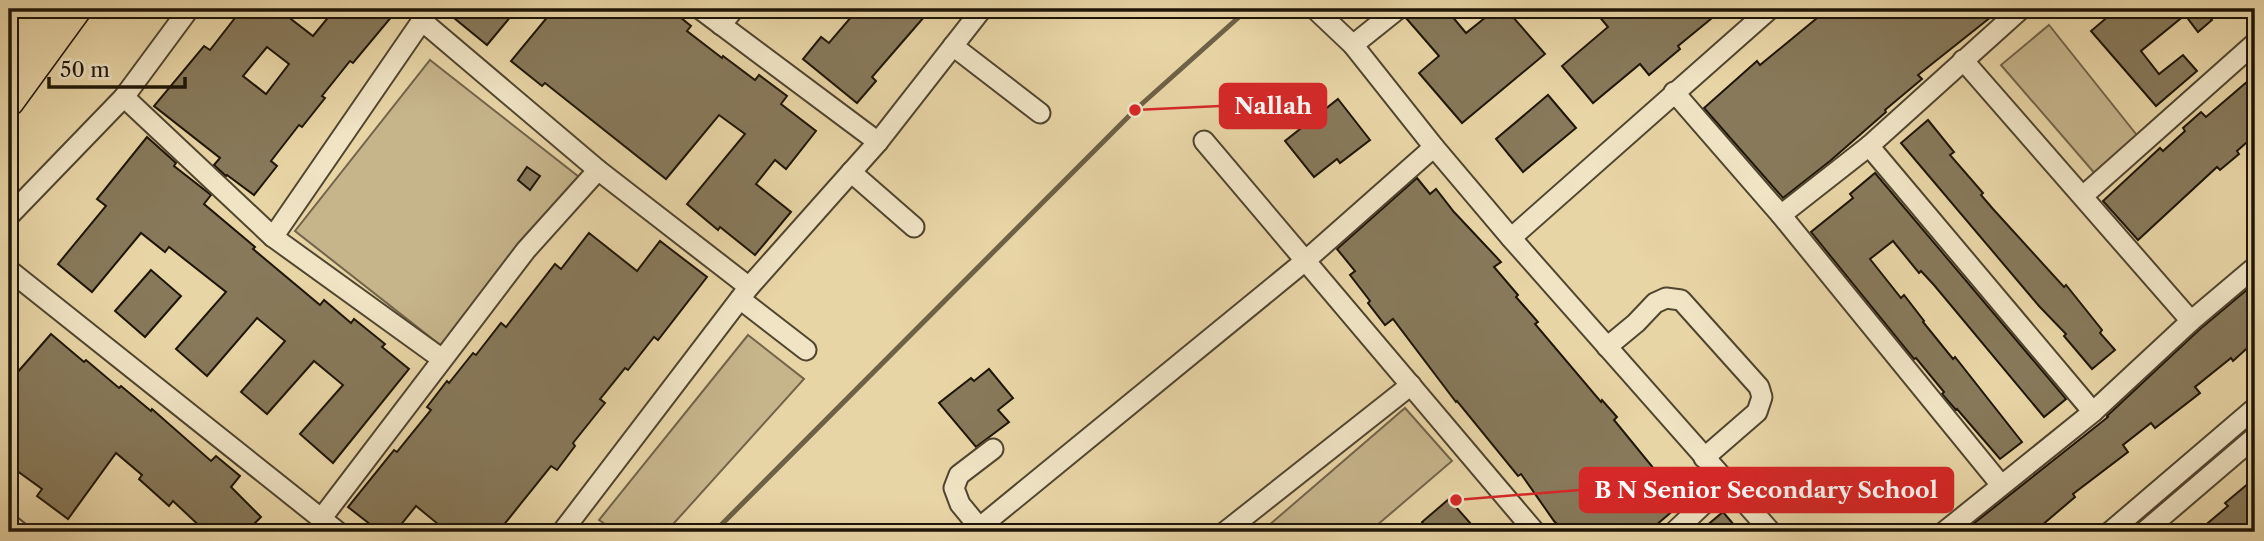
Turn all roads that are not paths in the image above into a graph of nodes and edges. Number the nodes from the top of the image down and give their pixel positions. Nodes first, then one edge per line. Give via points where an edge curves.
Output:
1 (42, 9) edge
2 (76, 9) edge
3 (189, 9) edge
4 (700, 9) edge
5 (734, 9) edge
6 (982, 9) edge
7 (1398, 9) edge
8 (1770, 9) edge
9 (2021, 9) edge
10 (1318, 11) edge
11 (426, 14) edge
12 (721, 25) junction
13 (2255, 43) edge
14 (1353, 45) junction
15 (953, 46) junction
16 (9, 58) edge
17 (1963, 60) junction
18 (1674, 92) junction
19 (124, 96) junction
20 (9, 101) edge
21 (1040, 113) dead end
22 (1204, 141) dead end
23 (878, 142) junction
24 (1870, 146) junction
25 (1434, 147) junction
26 (598, 170) junction
27 (851, 172) junction
28 (2083, 196) junction
29 (1781, 215) junction
30 (9, 216) edge
31 (914, 227) dead end
32 (273, 237) junction
33 (1511, 238) junction
34 (1305, 261) junction
35 (2255, 267) edge
36 (9, 270) edge
37 (744, 293) junction
38 (2191, 321) junction
39 (1606, 347) junction
40 (806, 350) dead end
41 (442, 359) junction
42 (1411, 385) junction
43 (2255, 408) edge
44 (2092, 412) junction
45 (2255, 437) edge
46 (993, 449) dead end
47 (1704, 458) junction
48 (1726, 483) junction
49 (2001, 485) junction
50 (321, 519) junction
51 (9, 524) edge
52 (978, 531) edge
53 (19, 532) edge
54 (338, 532) edge
55 (562, 532) edge
56 (1226, 532) edge
57 (1535, 532) edge
58 (1674, 532) edge
59 (1771, 532) edge
60 (1944, 532) edge
61 (2110, 532) edge
62 (2144, 532) edge

1 - 16 highway
2 - 20 highway
3 - 19 street
4 - 12 street
5 - 12 street
6 - 15 street
7 - 14 street
8 - 18 street
9 - 17 street
10 - 14 street
11 - 26 street
11 - 32 street
12 - 23 street
13 - 28 street
14 - 25 street
15 - 21 street
15 - 23 street
17 - 24 street
17 - 28 street
18 - 29 street
18 - 33 street
19 - 30 street
19 - 32 street
22 - 34 street
23 - 27 street
24 - 29 street
24 - 44 street
25 - 33 street
25 - 34 street
26 - 37 street
26 - 41 street via 527,250
27 - 31 street
27 - 37 street
28 - 38 street
29 - 49 street
32 - 41 street
33 - 39 street
34 - 42 street
34 - 52 street
35 - 38 street
36 - 50 street
37 - 40 street
37 - 55 street
38 - 44 street
39 - 47 street
39 - 47 street via 1655,303 1676,298 1759,387 1762,397 1757,412
41 - 50 street
42 - 56 street
42 - 57 street
43 - 61 street
44 - 49 street
45 - 62 street
46 - 52 street via 959,475 954,488
47 - 48 street
48 - 58 street
48 - 59 street
49 - 60 street
50 - 54 street
51 - 53 street

